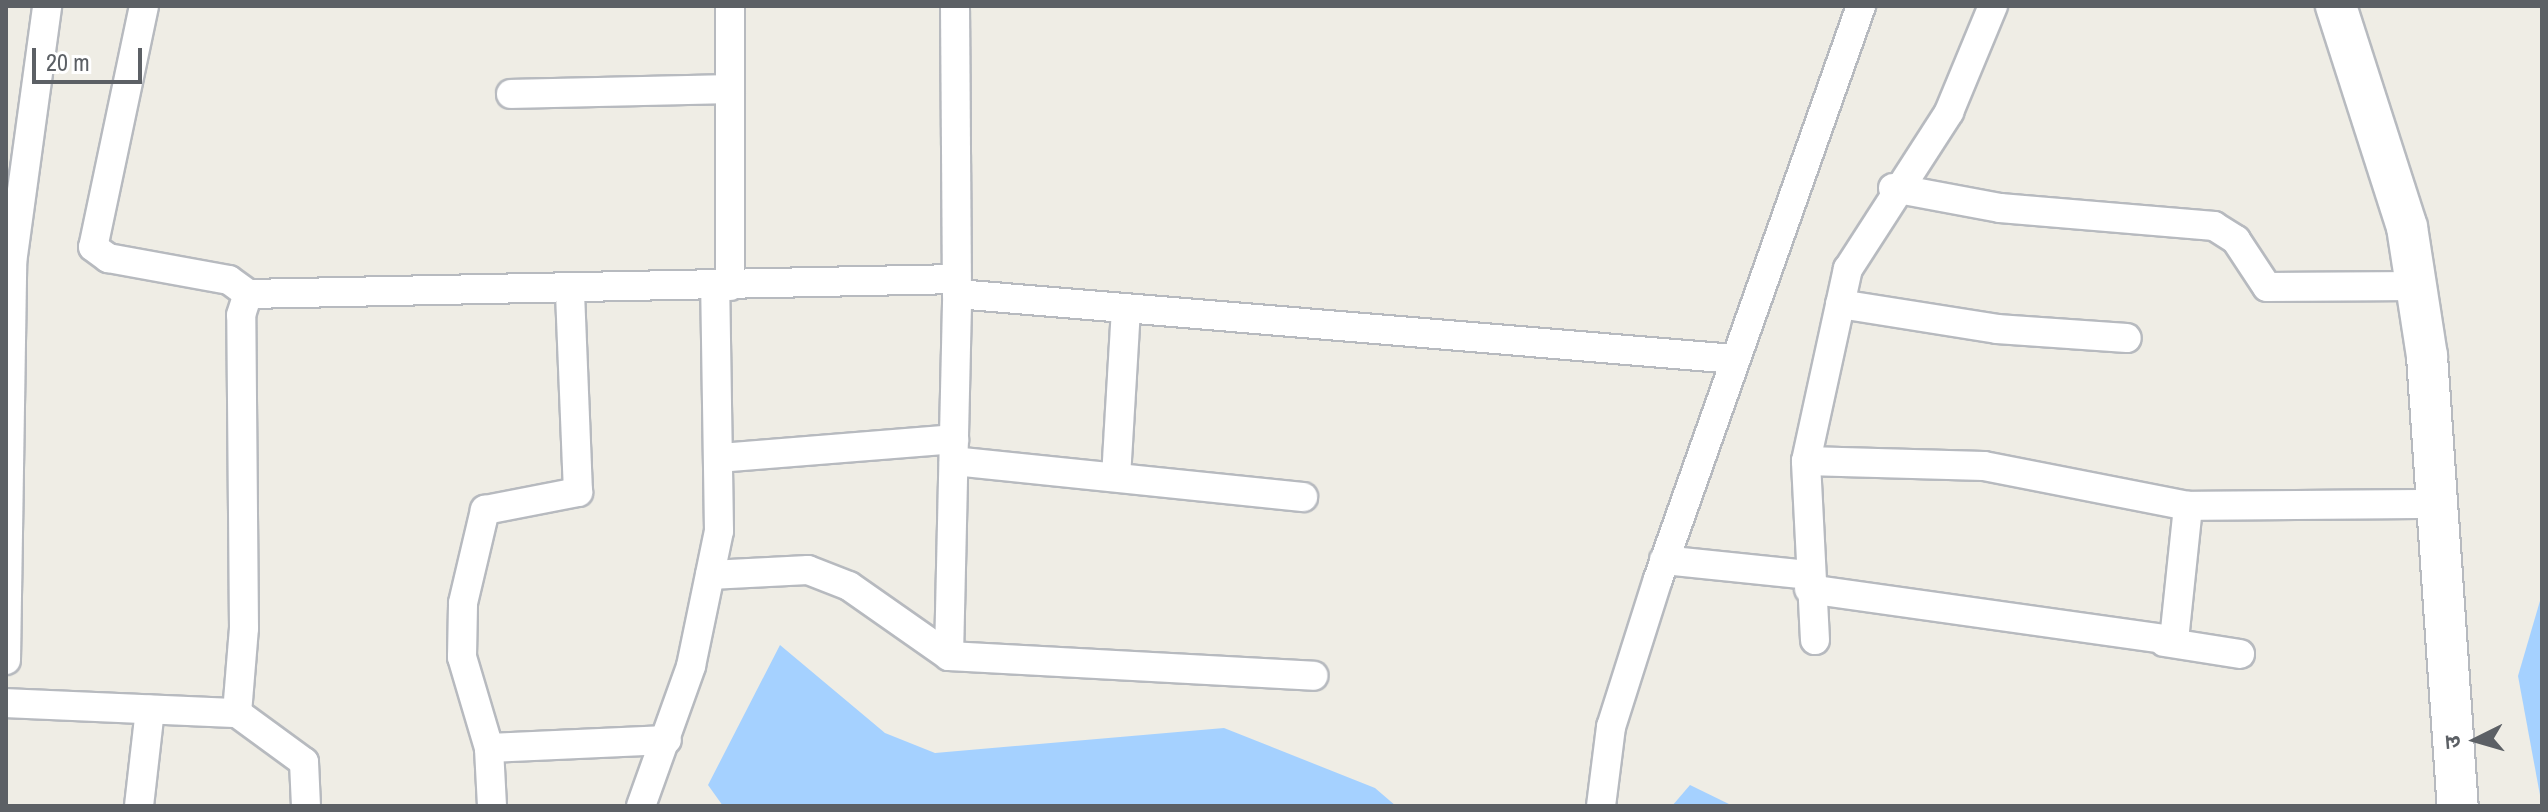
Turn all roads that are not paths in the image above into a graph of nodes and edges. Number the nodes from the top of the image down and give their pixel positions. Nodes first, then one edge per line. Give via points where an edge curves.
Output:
1 (47, 6) edge
2 (144, 6) edge
3 (730, 6) edge
4 (955, 6) edge
5 (1861, 6) edge
6 (1993, 6) edge
7 (2336, 6) edge
8 (730, 89) junction
9 (511, 94) dead end
10 (1893, 188) junction
11 (723, 286) junction
12 (2416, 286) junction
13 (957, 287) junction
14 (570, 290) junction
15 (248, 294) junction
16 (1840, 304) junction
17 (1126, 308) junction
18 (2127, 338) dead end
19 (1735, 359) junction
20 (954, 450) junction
21 (719, 458) junction
22 (1806, 461) junction
23 (1116, 477) junction
24 (1303, 497) dead end
25 (2435, 504) junction
26 (2188, 506) junction
27 (1664, 560) junction
28 (710, 575) junction
29 (1808, 582) junction
30 (1815, 640) dead end
31 (2164, 642) junction
32 (2240, 654) dead end
33 (949, 656) junction
34 (6, 660) edge
35 (1313, 676) dead end
36 (6, 703) edge
37 (150, 710) junction
38 (237, 713) junction
39 (667, 740) junction
40 (489, 748) junction
41 (139, 806) edge
42 (306, 806) edge
43 (492, 806) edge
44 (641, 806) edge
45 (1601, 806) edge
46 (2458, 806) edge

1 - 34 street via 12,263
2 - 15 street via 93,247 108,258 229,280
3 - 8 street
4 - 13 street
5 - 19 street
6 - 10 street via 1949,112
7 - 12 street via 2407,227
8 - 9 street
8 - 11 street
10 - 12 street via 2000,208 2214,226 2236,240 2267,287
10 - 16 street via 1848,269
11 - 13 street
11 - 14 street
11 - 21 street
12 - 25 street
13 - 17 street
13 - 20 street
14 - 15 street
14 - 40 street via 578,492 485,510 463,603 468,697
15 - 38 street via 241,315 244,628
16 - 18 street via 1997,329
16 - 22 street
17 - 19 street
17 - 23 street
19 - 27 street
20 - 21 street
20 - 23 street
20 - 33 street
21 - 28 street
22 - 26 street via 1984,466
22 - 29 street
23 - 24 street
25 - 26 street
25 - 46 street
26 - 31 street via 2179,636
27 - 29 street
27 - 45 street via 1611,727
28 - 33 street via 808,570 849,586
28 - 39 street
29 - 30 street
29 - 31 street
31 - 32 street
33 - 35 street
36 - 37 street
37 - 38 street
37 - 41 street
38 - 42 street via 304,762
39 - 40 street
39 - 44 street
40 - 43 street

